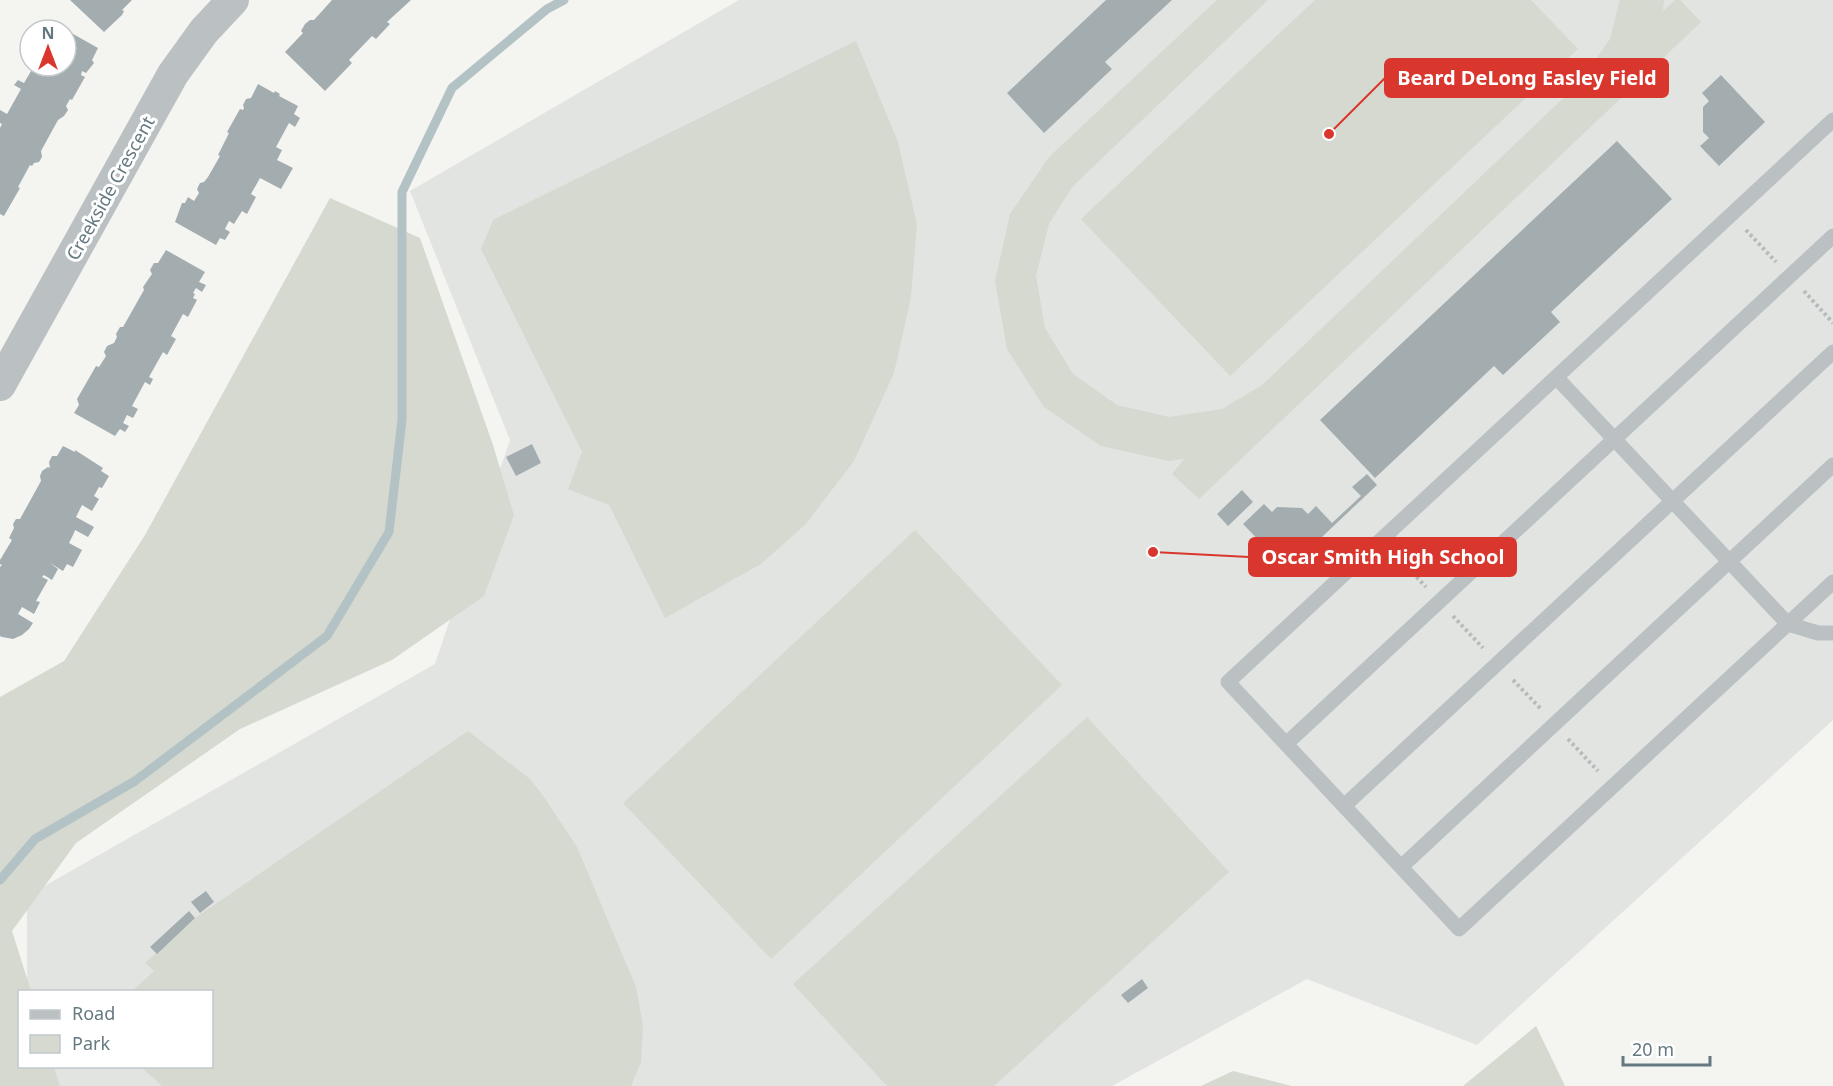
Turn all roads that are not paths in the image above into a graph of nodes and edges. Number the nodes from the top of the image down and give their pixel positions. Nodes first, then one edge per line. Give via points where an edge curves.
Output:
1 (233, 0) edge
2 (1833, 120) edge
3 (1833, 236) edge
4 (1833, 352) edge
5 (1556, 377) junction
6 (0, 385) edge
7 (1614, 439) junction
8 (1833, 465) edge
9 (1672, 501) junction
10 (1730, 561) junction
11 (1833, 582) edge
12 (1788, 624) junction
13 (1833, 633) edge
14 (1286, 744) junction
15 (1344, 806) junction
16 (1401, 867) junction

1 - 6 street, Creekside Crescent via 172,74
2 - 5 lane
3 - 7 lane
4 - 9 lane
5 - 7 lane
5 - 14 lane via 1228,682
7 - 9 lane
7 - 14 lane
8 - 10 lane
9 - 10 lane
9 - 15 lane
10 - 12 lane
10 - 16 lane
11 - 12 lane
12 - 13 lane
12 - 16 lane via 1459,929
14 - 15 lane
15 - 16 lane

